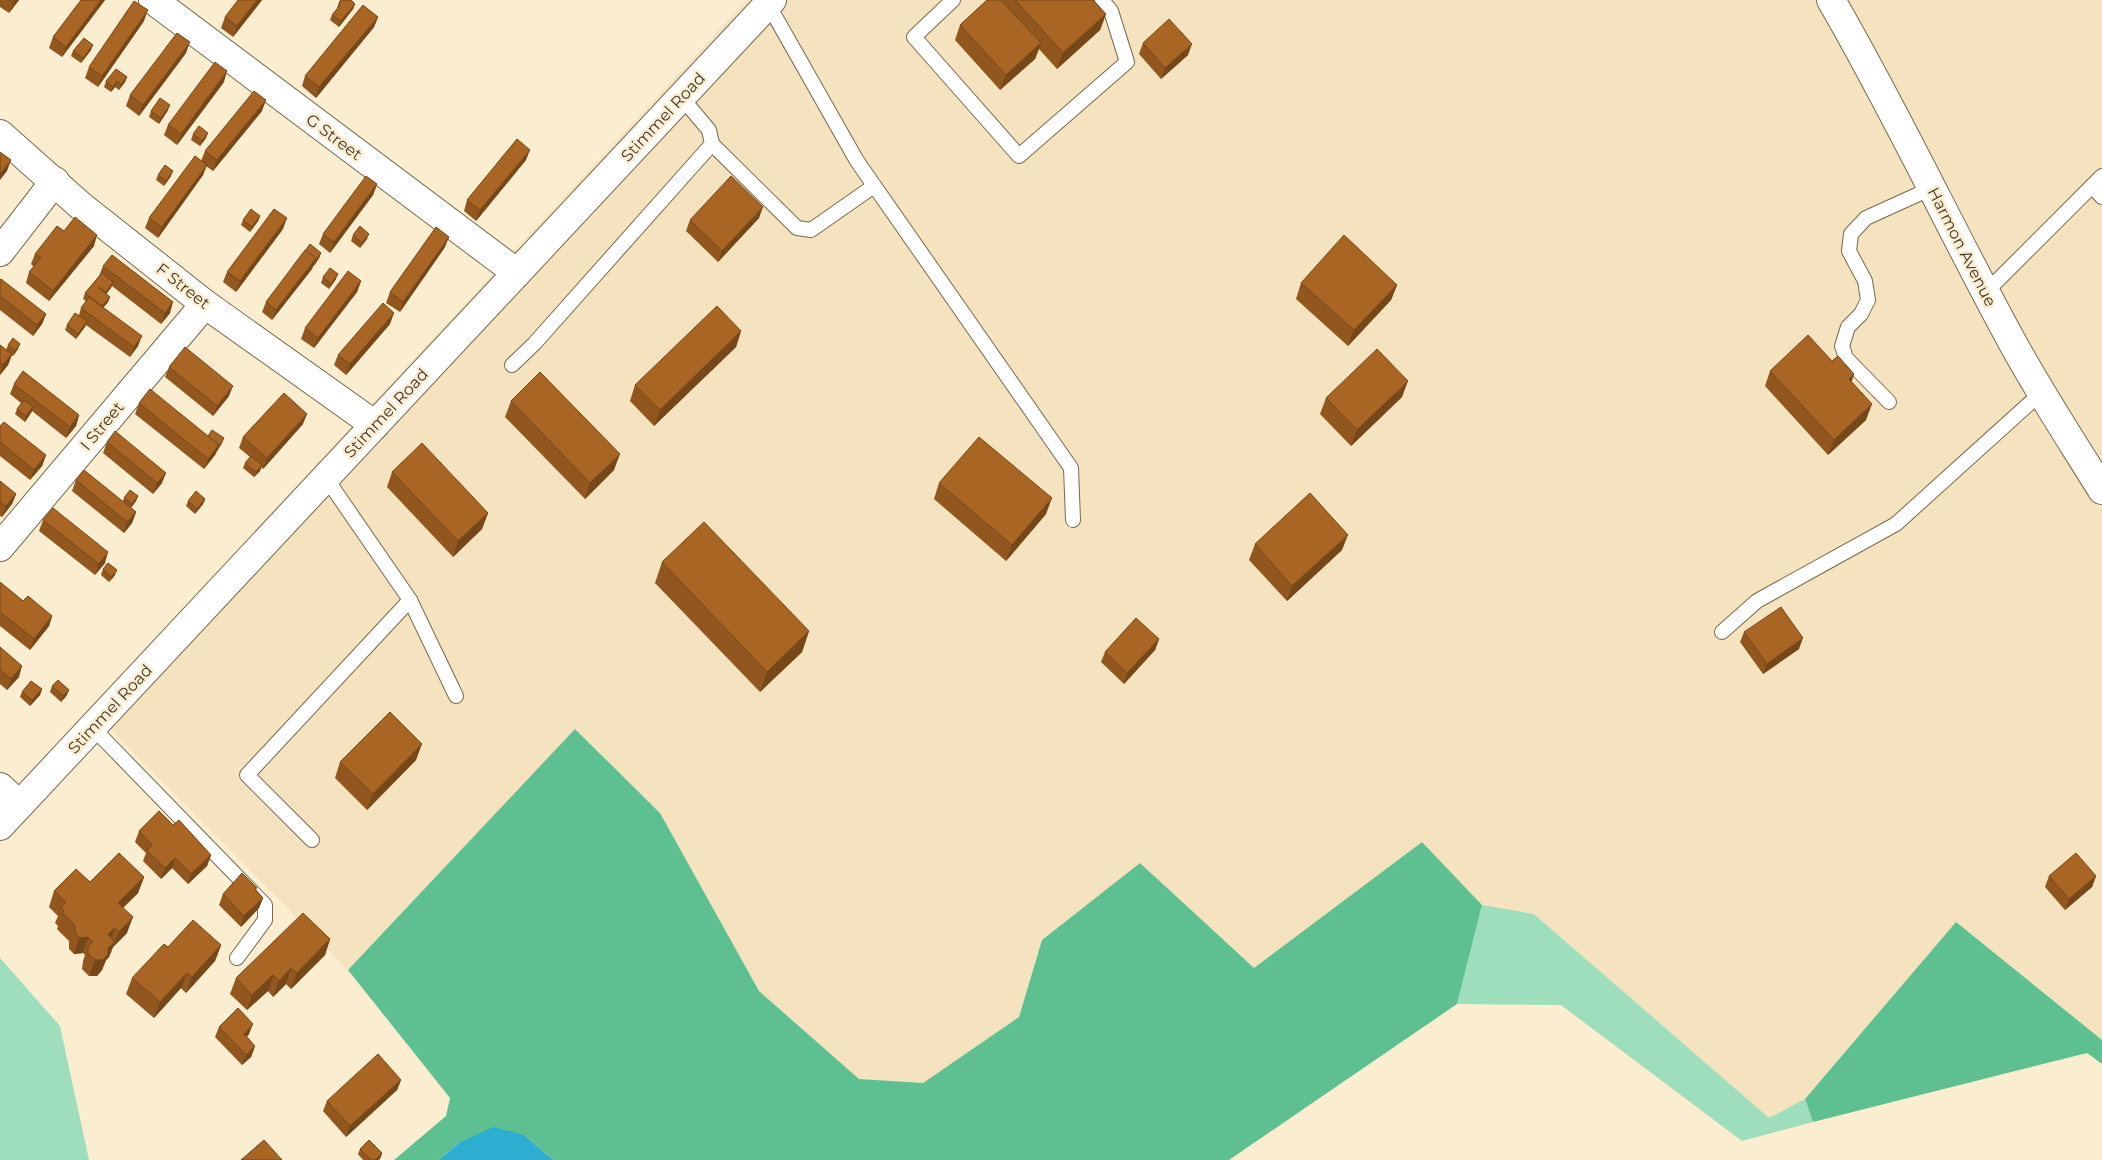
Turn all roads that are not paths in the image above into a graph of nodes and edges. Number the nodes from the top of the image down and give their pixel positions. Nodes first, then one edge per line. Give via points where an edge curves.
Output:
1 (153, 0) edge
2 (953, 0) edge
3 (1102, 0) edge
4 (1831, 0) edge
5 (770, 2) edge
6 (681, 97) junction
7 (0, 134) edge
8 (712, 144) junction
9 (2102, 176) edge
10 (55, 181) junction
11 (874, 186) junction
12 (2092, 186) junction
13 (1932, 188) junction
14 (2102, 197) edge
15 (0, 252) edge
16 (517, 273) junction
17 (1986, 292) junction
18 (204, 304) junction
19 (512, 365) dead end
20 (2041, 393) junction
21 (1889, 402) dead end
22 (375, 425) junction
23 (326, 478) junction
24 (2102, 490) edge
25 (1073, 520) dead end
26 (0, 547) edge
27 (410, 600) junction
28 (1722, 632) dead end
29 (456, 696) dead end
30 (92, 727) junction
31 (9, 796) edge
32 (0, 826) edge
33 (312, 840) dead end
34 (237, 958) dead end

1 - 16 street, G Street
2 - 3 lane via 914,37 1019,156 1127,62 1111,11
4 - 13 street, Harmon Avenue
5 - 6 street, Stimmel Road
5 - 11 lane via 856,160
6 - 8 lane via 709,130
6 - 16 street, Stimmel Road
7 - 10 street, F Street
8 - 11 lane via 797,228 811,230
8 - 19 lane
9 - 12 lane
10 - 15 street
10 - 18 street, F Street
11 - 25 lane via 1070,468
12 - 14 lane
12 - 17 lane
13 - 17 street, Harmon Avenue
13 - 21 lane via 1866,218 1851,234 1849,251 1865,281 1868,300 1848,328 1842,346 1846,358
16 - 22 street, Stimmel Road
17 - 20 street, Harmon Avenue
18 - 22 street, F Street
18 - 26 street, I Street
20 - 24 street, Harmon Avenue
20 - 28 lane via 1896,524 1757,601
22 - 23 street, Stimmel Road
23 - 27 lane
23 - 30 street, Stimmel Road
27 - 29 lane
27 - 33 lane via 247,775
30 - 31 street, Stimmel Road
30 - 34 lane via 265,905 265,920
31 - 32 street, Stimmel Road

